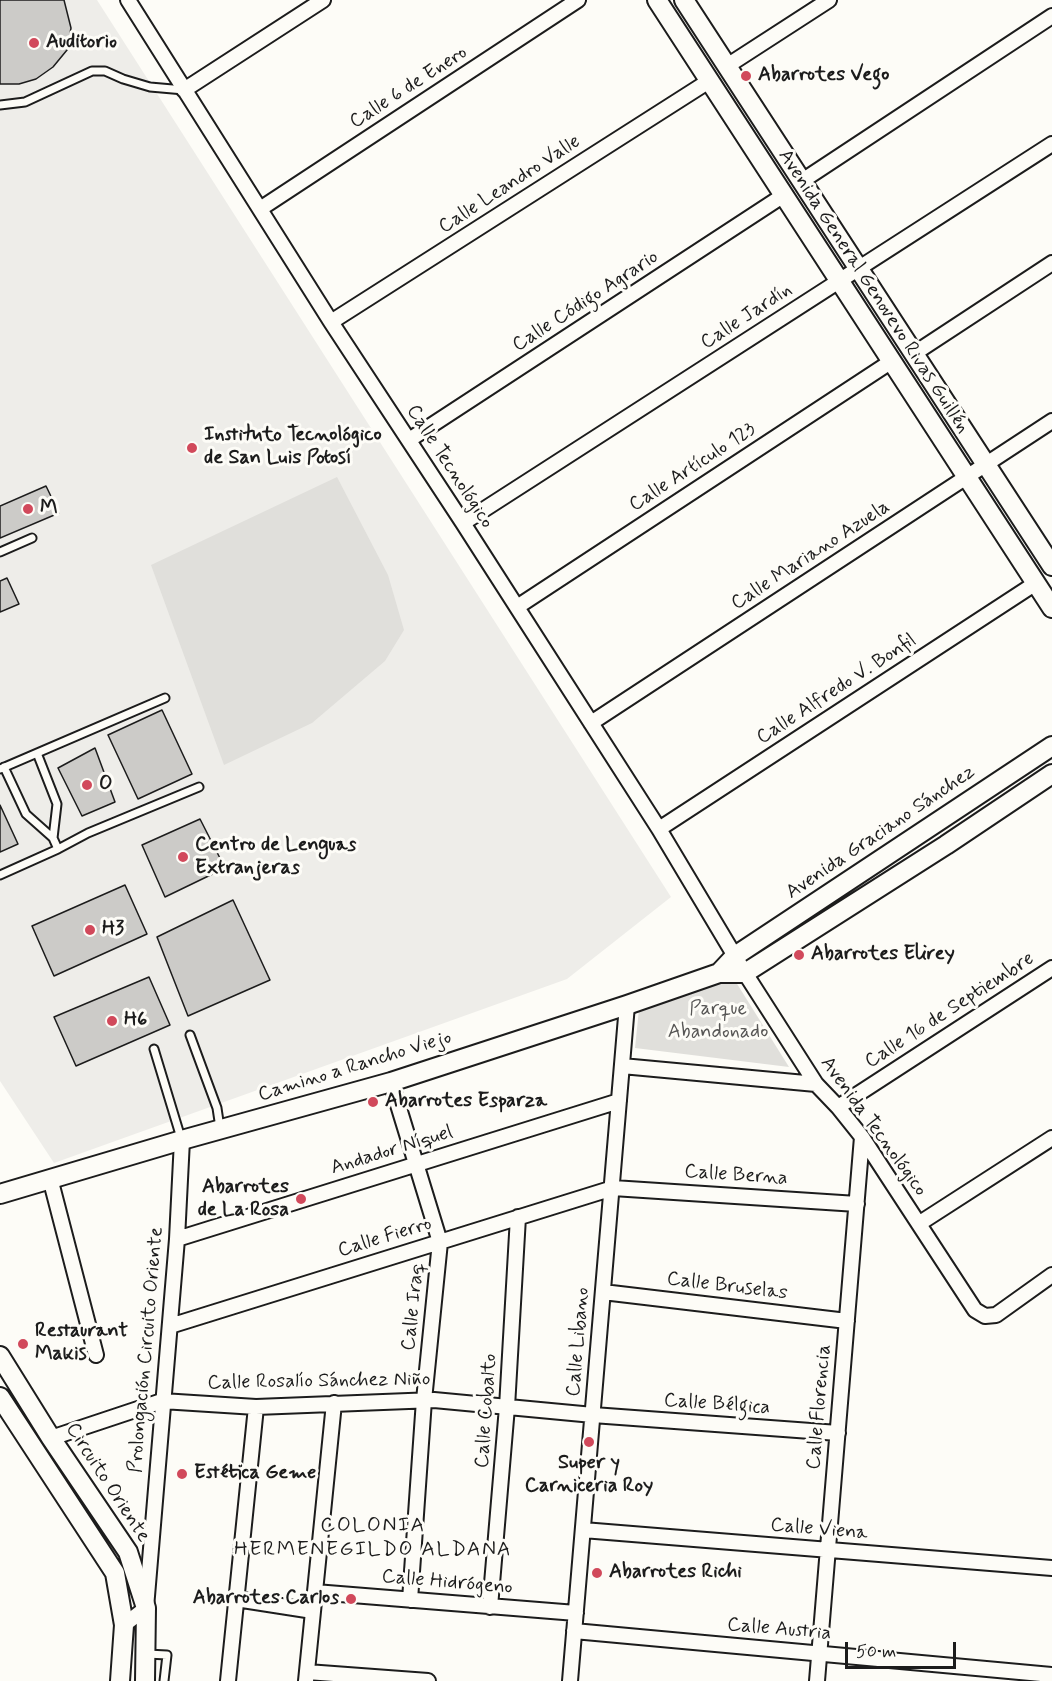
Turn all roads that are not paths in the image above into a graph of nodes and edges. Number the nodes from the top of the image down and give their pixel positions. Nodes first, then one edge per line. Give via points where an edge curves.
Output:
1 (128, 0) edge
2 (323, 0) edge
3 (578, 0) edge
4 (657, 0) edge
5 (684, 0) edge
6 (829, 0) edge
7 (1052, 16) edge
8 (727, 66) junction
9 (709, 81) junction
10 (184, 90) junction
11 (0, 105) edge
12 (1052, 144) edge
13 (802, 181) junction
14 (784, 195) junction
15 (260, 209) junction
16 (1052, 263) edge
17 (858, 268) junction
18 (839, 281) junction
19 (332, 322) junction
20 (915, 353) junction
21 (892, 361) junction
22 (1052, 421) edge
23 (409, 441) junction
24 (986, 464) junction
25 (967, 477) junction
26 (463, 523) junction
27 (32, 538) dead end
28 (0, 552) edge
29 (1052, 566) edge
30 (1036, 583) junction
31 (517, 607) junction
32 (1052, 608) edge
33 (165, 698) dead end
34 (591, 723) junction
35 (1052, 746) edge
36 (37, 753) junction
37 (2, 768) edge
38 (1052, 774) edge
39 (199, 787) dead end
40 (932, 826) junction
41 (659, 830) junction
42 (53, 838) junction
43 (946, 845) junction
44 (57, 849) junction
45 (0, 875) edge
46 (735, 956) junction
47 (1052, 968) edge
48 (719, 973) junction
49 (745, 973) junction
50 (627, 1005) junction
51 (190, 1035) dead end
52 (154, 1049) dead end
53 (622, 1066) junction
54 (391, 1082) junction
55 (816, 1084) junction
56 (619, 1101) junction
57 (838, 1107) junction
58 (221, 1130) junction
59 (862, 1137) junction
60 (1052, 1137) edge
61 (182, 1140) junction
62 (417, 1164) junction
63 (50, 1178) junction
64 (613, 1188) junction
65 (0, 1194) edge
66 (857, 1204) junction
67 (518, 1217) junction
68 (920, 1223) junction
69 (177, 1239) junction
70 (440, 1242) junction
71 (1052, 1275) edge
72 (603, 1292) junction
73 (847, 1321) junction
74 (170, 1326) junction
75 (0, 1356) edge
76 (96, 1356) dead end
77 (0, 1397) edge
78 (424, 1400) junction
79 (162, 1401) junction
80 (334, 1402) junction
81 (256, 1407) junction
82 (507, 1407) junction
83 (592, 1415) junction
84 (838, 1433) junction
85 (51, 1438) junction
86 (102, 1514) junction
87 (84, 1526) junction
88 (583, 1530) junction
89 (828, 1550) junction
90 (1052, 1568) edge
91 (315, 1592) junction
92 (236, 1599) junction
93 (410, 1600) junction
94 (490, 1606) junction
95 (146, 1608) junction
96 (313, 1611) junction
97 (576, 1613) junction
98 (124, 1625) junction
99 (574, 1632) junction
100 (145, 1654) junction
101 (819, 1654) junction
102 (1052, 1675) edge
103 (306, 1677) edge
104 (120, 1681) edge
105 (145, 1681) edge
106 (165, 1681) edge
107 (228, 1681) edge
108 (428, 1681) edge
109 (570, 1681) edge
110 (817, 1681) edge

1 - 10 street, Calle Tecnológico
2 - 10 street
3 - 15 street, Calle 6 de Enero
4 - 9 street, Avenida General Genovevo Rivas Guillén
5 - 8 street, Avenida General Genovevo Rivas Guillén
6 - 8 street
7 - 13 street
8 - 13 street, Avenida General Genovevo Rivas Guillén
9 - 14 street, Avenida General Genovevo Rivas Guillén
9 - 19 street, Calle Leandro Valle
10 - 11 lane via 150,87 105,71 92,71 25,102
10 - 15 street, Calle Tecnológico
12 - 17 street, Calle Jardín
13 - 17 street, Avenida General Genovevo Rivas Guillén
14 - 18 street, Avenida General Genovevo Rivas Guillén
14 - 23 street, Calle Código Agrario
15 - 19 street, Calle Tecnológico
16 - 20 street
17 - 18 street, Calle Jardín
17 - 20 street, Avenida General Genovevo Rivas Guillén
18 - 21 street, Avenida General Genovevo Rivas Guillén
18 - 26 street, Calle Jardín
19 - 23 street, Calle Tecnológico
20 - 24 street, Avenida General Genovevo Rivas Guillén
21 - 25 street, Avenida General Genovevo Rivas Guillén
21 - 31 street, Calle Artículo 123
22 - 24 street, Calle Mariano Azuela
23 - 26 street, Calle Tecnológico
24 - 25 street, Calle Mariano Azuela
24 - 29 street, Avenida General Genovevo Rivas Guillén
25 - 30 street, Avenida General Genovevo Rivas Guillén
25 - 34 street, Calle Mariano Azuela
26 - 31 street, Calle Tecnológico
27 - 28 lane
30 - 32 street, Avenida General Genovevo Rivas Guillén
30 - 41 street, Calle Alfredo V. Bonfil
31 - 34 street, Calle Tecnológico
33 - 36 lane
34 - 41 street, Calle Tecnológico
35 - 40 street, Avenida Graciano Sánchez
36 - 37 lane
36 - 42 lane via 57,804
37 - 42 lane via 26,814
38 - 43 street
39 - 44 lane
40 - 43 street
40 - 46 street, Avenida Graciano Sánchez
41 - 46 street, Calle Tecnológico
42 - 44 lane
43 - 49 street
44 - 45 lane
46 - 48 street, Camino a Rancho Viejo
46 - 49 street, Avenida Tecnológico
47 - 57 street, Calle 16 de Septiembre
48 - 49 street, Camino a Rancho Viejo
48 - 50 street, Camino a Rancho Viejo
49 - 55 street, Avenida Tecnológico
50 - 53 street, Calle Libano
50 - 54 street, Camino a Rancho Viejo
51 - 58 lane via 217,1108
52 - 61 lane
53 - 55 street
53 - 56 street, Calle Libano
54 - 58 street, Camino a Rancho Viejo
54 - 62 street, Calle Iraq
55 - 57 street, Avenida Tecnológico
56 - 62 street, Andador Níquel
56 - 64 street, Calle Libano
57 - 59 street, Avenida Tecnológico
58 - 61 street, Camino a Rancho Viejo
59 - 66 street, Calle Florencia
59 - 68 street, Avenida Tecnológico
60 - 68 street
61 - 63 street, Camino a Rancho Viejo
61 - 69 street, Prolongación Circuito Oriente
62 - 69 street, Andador Níquel
62 - 70 street, Calle Iraq
63 - 65 street, Camino a Rancho Viejo
63 - 76 street
64 - 66 street, Calle Berna
64 - 67 street, Calle Fierro
64 - 72 street, Calle Libano
66 - 73 street, Calle Florencia
67 - 70 street, Calle Fierro
67 - 82 street, Calle Cobalto
68 - 71 street, Avenida Tecnológico via 975,1310 985,1316 996,1315
69 - 74 street, Prolongación Circuito Oriente
70 - 74 street, Calle Fierro
70 - 78 street, Calle Iraq
72 - 73 street, Calle Bruselas
72 - 83 street, Calle Libano
73 - 84 street, Calle Florencia
74 - 79 street, Prolongación Circuito Oriente
75 - 85 street, Circuito Oriente
77 - 87 street
78 - 80 street, Calle Rosalío Sánchez Niño
78 - 82 street, Calle Rosalío Sánchez Niño
78 - 93 street, Calle Iraq
79 - 81 street, Calle Rosalío Sánchez Niño
79 - 85 street, Calle Rosalío Sánchez Niño
79 - 95 street, Prolongación Circuito Oriente
80 - 81 street, Calle Rosalío Sánchez Niño
80 - 91 street
81 - 92 street
82 - 83 street, Calle Rosalío Sánchez Niño
82 - 94 street, Calle Cobalto
83 - 84 street, Calle Bélgica
83 - 88 street, Calle Libano
84 - 89 street, Calle Florencia
85 - 86 street, Circuito Oriente
86 - 87 street
86 - 95 street, Circuito Oriente via 128,1552
87 - 98 street via 115,1573
88 - 89 street, Calle Viena
88 - 97 street, Calle Libano
89 - 90 street, Calle Viena
89 - 101 street, Calle Florencia
91 - 93 street, Calle Hidrógeno
91 - 96 street
92 - 96 street
92 - 107 street
93 - 94 street, Calle Hidrógeno
94 - 97 street, Calle Hidrógeno
95 - 98 street
95 - 100 street, Circuito Oriente
96 - 103 street
97 - 99 street, Calle Libano
98 - 104 street
99 - 101 street, Calle Austria
99 - 109 street, Calle Libano
100 - 105 street, Circuito Oriente
100 - 106 lane via 167,1655
101 - 102 street, Calle Austria
101 - 110 street, Calle Florencia
103 - 108 street

